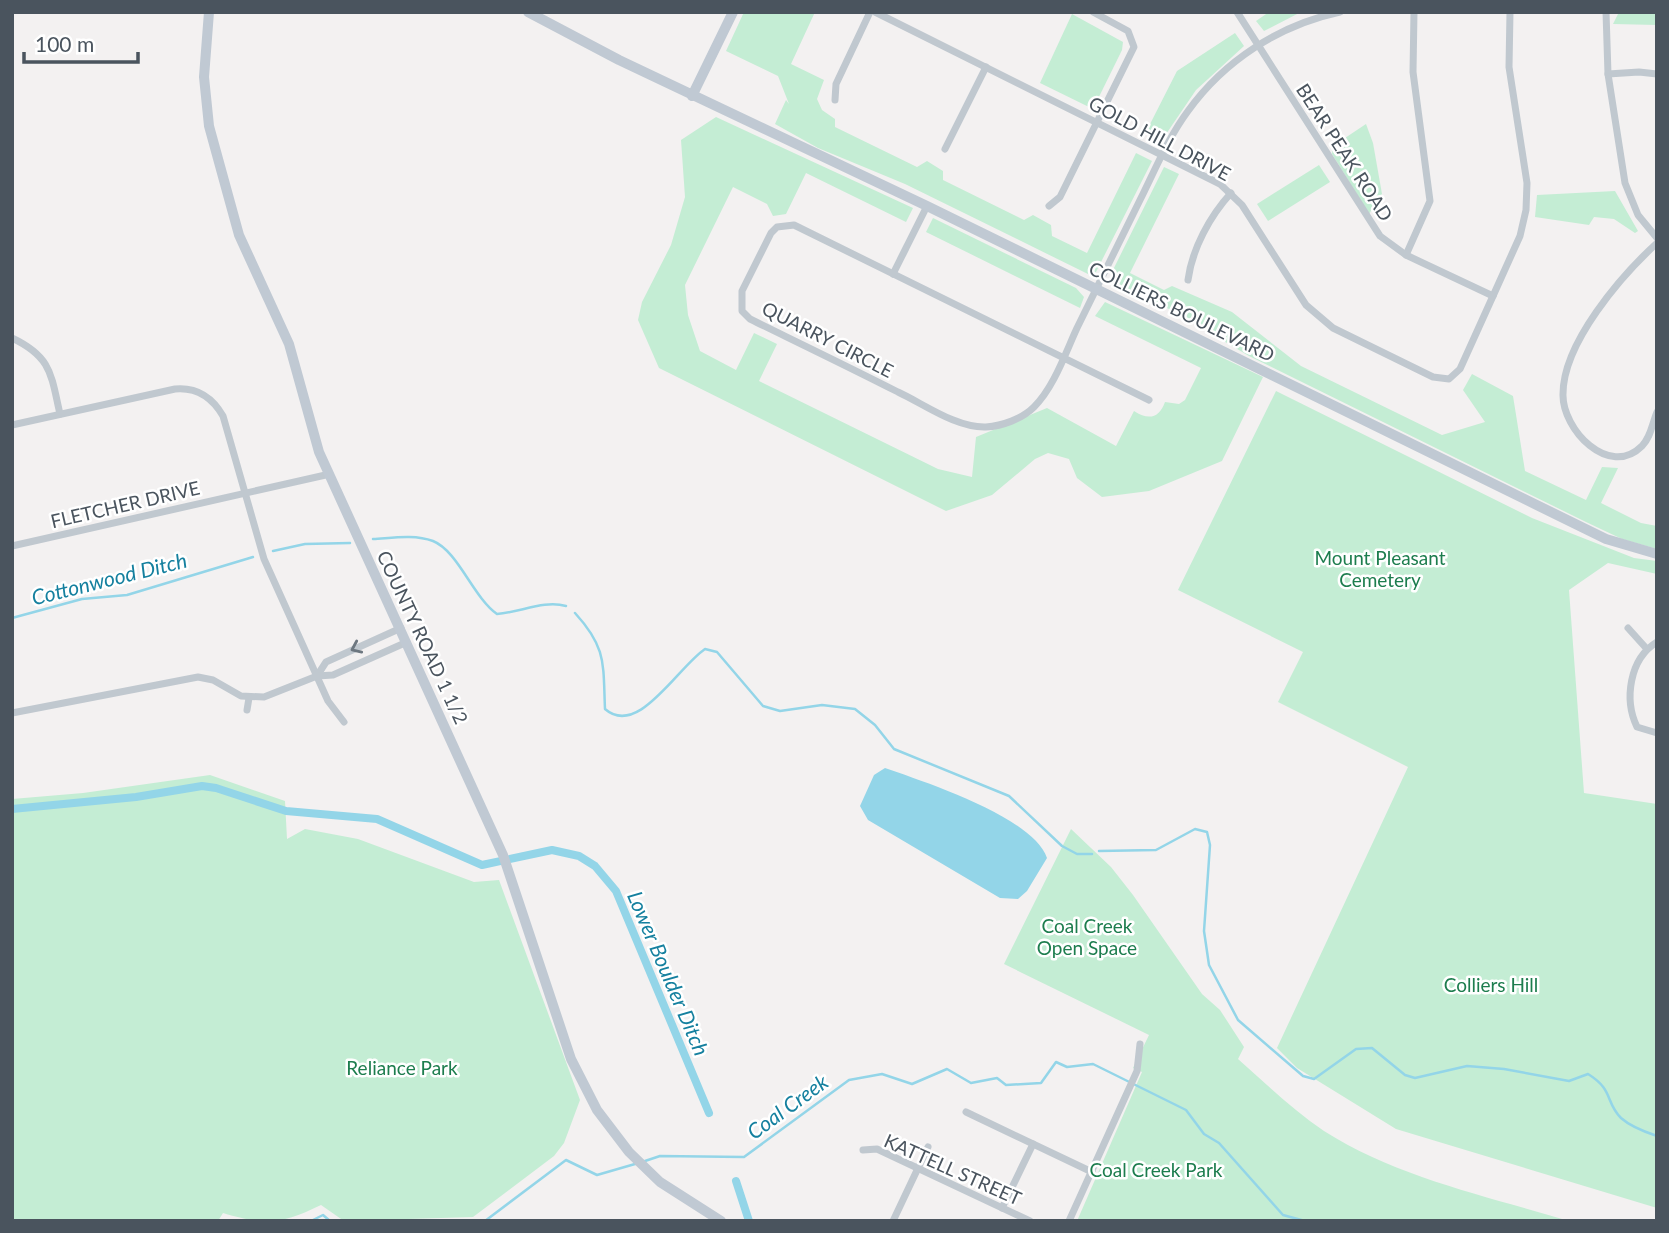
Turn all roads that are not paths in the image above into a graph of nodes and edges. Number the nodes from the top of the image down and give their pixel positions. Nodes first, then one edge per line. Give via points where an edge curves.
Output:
1 (209, 12) edge
2 (528, 12) edge
3 (733, 12) edge
4 (873, 12) edge
5 (1093, 12) edge
6 (1237, 12) edge
7 (1340, 12) edge
8 (1414, 12) edge
9 (1510, 12) edge
10 (1606, 12) edge
11 (1257, 45) junction
12 (986, 67) junction
13 (1657, 74) edge
14 (1608, 75) junction
15 (692, 96) junction
16 (835, 100) dead end
17 (1098, 122) junction
18 (945, 149) dead end
19 (1162, 154) junction
20 (1231, 194) junction
21 (927, 206) junction
22 (1049, 206) dead end
23 (1657, 240) edge
24 (1406, 255) junction
25 (893, 274) junction
26 (1188, 279) dead end
27 (1096, 288) junction
28 (1493, 296) junction
29 (12, 338) edge
30 (1062, 358) junction
31 (1149, 400) dead end
32 (1657, 412) edge
33 (60, 414) junction
34 (12, 425) edge
35 (330, 474) junction
36 (244, 494) junction
37 (12, 546) edge
38 (1657, 554) edge
39 (401, 628) junction
40 (1628, 628) dead end
41 (407, 642) junction
42 (1657, 642) edge
43 (1647, 648) junction
44 (317, 676) junction
45 (249, 698) junction
46 (247, 710) dead end
47 (12, 713) edge
48 (344, 722) dead end
49 (1657, 733) edge
50 (1140, 1044) dead end
51 (966, 1112) dead end
52 (1033, 1144) junction
53 (928, 1147) dead end
54 (863, 1150) dead end
55 (919, 1168) junction
56 (1092, 1172) junction
57 (1002, 1208) junction
58 (721, 1221) edge
59 (893, 1221) edge
60 (1030, 1221) edge
61 (1069, 1221) edge

1 - 35 street, COUNTY ROAD 1 1/2 via 205,88 215,155 239,234 289,344 314,435
2 - 15 street, COLLIERS BOULEVARD
3 - 15 street
4 - 12 street, GOLD HILL DRIVE
4 - 16 street via 836,84
5 - 17 street via 1126,29 1134,43
6 - 11 street, BEAR PEAK ROAD
7 - 11 street, QUARRY CIRCLE via 1310,20
8 - 24 street via 1413,72 1430,201
9 - 28 street, GOLD HILL DRIVE via 1509,67 1527,183 1526,210 1520,236
10 - 14 street
11 - 19 street, QUARRY CIRCLE via 1188,110
11 - 24 street, BEAR PEAK ROAD via 1380,236
12 - 17 street, GOLD HILL DRIVE
12 - 18 street
13 - 14 street
14 - 23 street via 1629,197
15 - 21 street, COLLIERS BOULEVARD
17 - 19 street, GOLD HILL DRIVE
17 - 22 street via 1060,197
19 - 20 street, GOLD HILL DRIVE
19 - 27 street, QUARRY CIRCLE
20 - 26 street via 1213,216 1190,263
20 - 28 street, GOLD HILL DRIVE via 1318,317 1433,377 1449,379 1460,369
21 - 25 street
21 - 27 street, COLLIERS BOULEVARD
23 - 32 street via 1597,313 1576,350 1563,395 1572,428 1587,444 1611,456 1639,449 1648,439
24 - 28 street, BEAR PEAK ROAD
25 - 30 street, QUARRY CIRCLE
25 - 30 street, QUARRY CIRCLE via 785,224 771,233 742,291 742,311 750,319 972,426 1010,422 1033,408
27 - 30 street, QUARRY CIRCLE
27 - 38 street, COLLIERS BOULEVARD via 1606,539
29 - 33 street via 34,349 47,363
30 - 31 street
33 - 34 street
33 - 36 street via 175,389 202,393 223,416
35 - 36 street, FLETCHER DRIVE
35 - 39 street, COUNTY ROAD 1 1/2
36 - 37 street, FLETCHER DRIVE
36 - 44 street via 264,559
39 - 41 street, COUNTY ROAD 1 1/2
39 -> 44 street via 326,662
40 - 43 street
41 - 44 street via 333,675
41 - 58 street, COUNTY ROAD 1 1/2 via 508,867 571,1059 589,1097 648,1172
42 - 43 street
43 - 49 street via 1632,675 1631,715 1637,727
44 - 45 street via 268,696
44 - 48 street
45 - 46 street
45 - 47 street via 198,677
50 - 56 street via 1137,1071
51 - 52 street
52 - 56 street
52 - 57 street
53 - 55 street
54 - 55 street, KATTELL STREET via 877,1149
55 - 57 street, KATTELL STREET
55 - 59 street
56 - 61 street
57 - 60 street, KATTELL STREET

